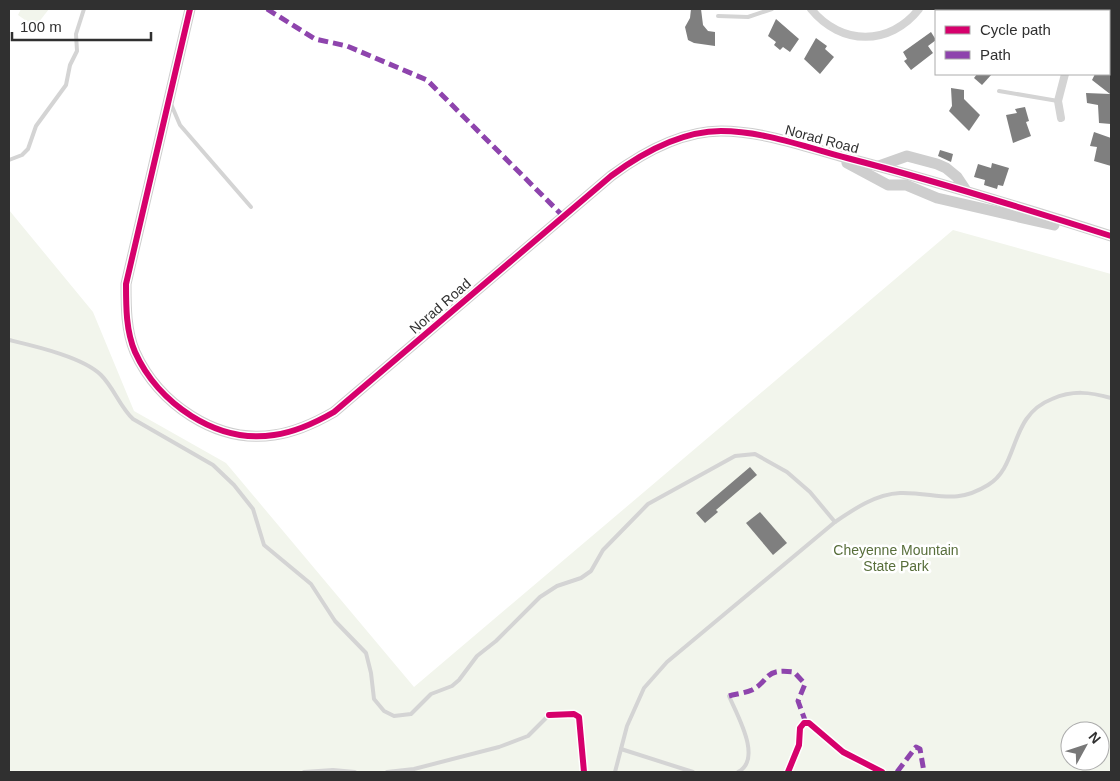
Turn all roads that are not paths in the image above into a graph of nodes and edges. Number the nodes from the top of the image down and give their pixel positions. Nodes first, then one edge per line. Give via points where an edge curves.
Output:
1 (84, 9) edge
2 (190, 9) edge
3 (772, 9) edge
4 (812, 9) edge
5 (919, 9) edge
6 (718, 16) dead end
7 (1065, 75) edge
8 (999, 91) dead end
9 (169, 100) junction
10 (1058, 100) junction
11 (1061, 118) dead end
12 (810, 148) junction
13 (9, 160) edge
14 (879, 166) junction
15 (965, 189) junction
16 (252, 207) dead end
17 (1111, 238) edge
18 (9, 340) edge
19 (1111, 398) edge
20 (834, 522) junction
21 (729, 696) dead end
22 (549, 715) dead end
23 (621, 749) junction
24 (304, 772) edge
25 (355, 772) edge
26 (387, 772) edge
27 (615, 772) edge
28 (693, 772) edge
29 (738, 772) edge

1 - 13 lane via 76,34 77,51 66,85 36,126 28,149
2 - 9 street, Norad Road
3 - 6 lane via 748,16
4 - 5 street via 820,19 839,31 874,37 893,31 910,20
7 - 10 street
8 - 10 lane
9 - 12 street, Norad Road via 126,284 129,332 144,368 169,401 208,425 253,436 298,430 334,412 611,176 646,152 668,142 720,131 751,133
9 - 16 lane via 180,125
10 - 11 street
12 - 14 street, Norad Road
12 - 17 street, Norad Road via 888,185 906,185 938,198
14 - 15 street, Norad Road
14 - 15 street via 907,156 937,164 957,177
15 - 17 street, Norad Road
18 - 20 lane via 62,353 92,368 102,376 133,419 222,473 253,509 264,545 311,584 335,621 366,653 374,699 384,711 394,716 411,714 431,694 452,686 477,656 548,590 582,578 591,571 603,550 648,504 735,456 754,454 787,472 810,492
19 - 20 lane via 1077,392 1045,402 1023,423 1002,470 991,483 973,493 955,498 899,493 870,501
20 - 23 lane via 667,662 644,688 627,726
21 - 29 lane via 749,745 748,760
22 - 26 lane via 528,736 499,747 414,769
23 - 27 lane
23 - 28 lane
24 - 25 lane

